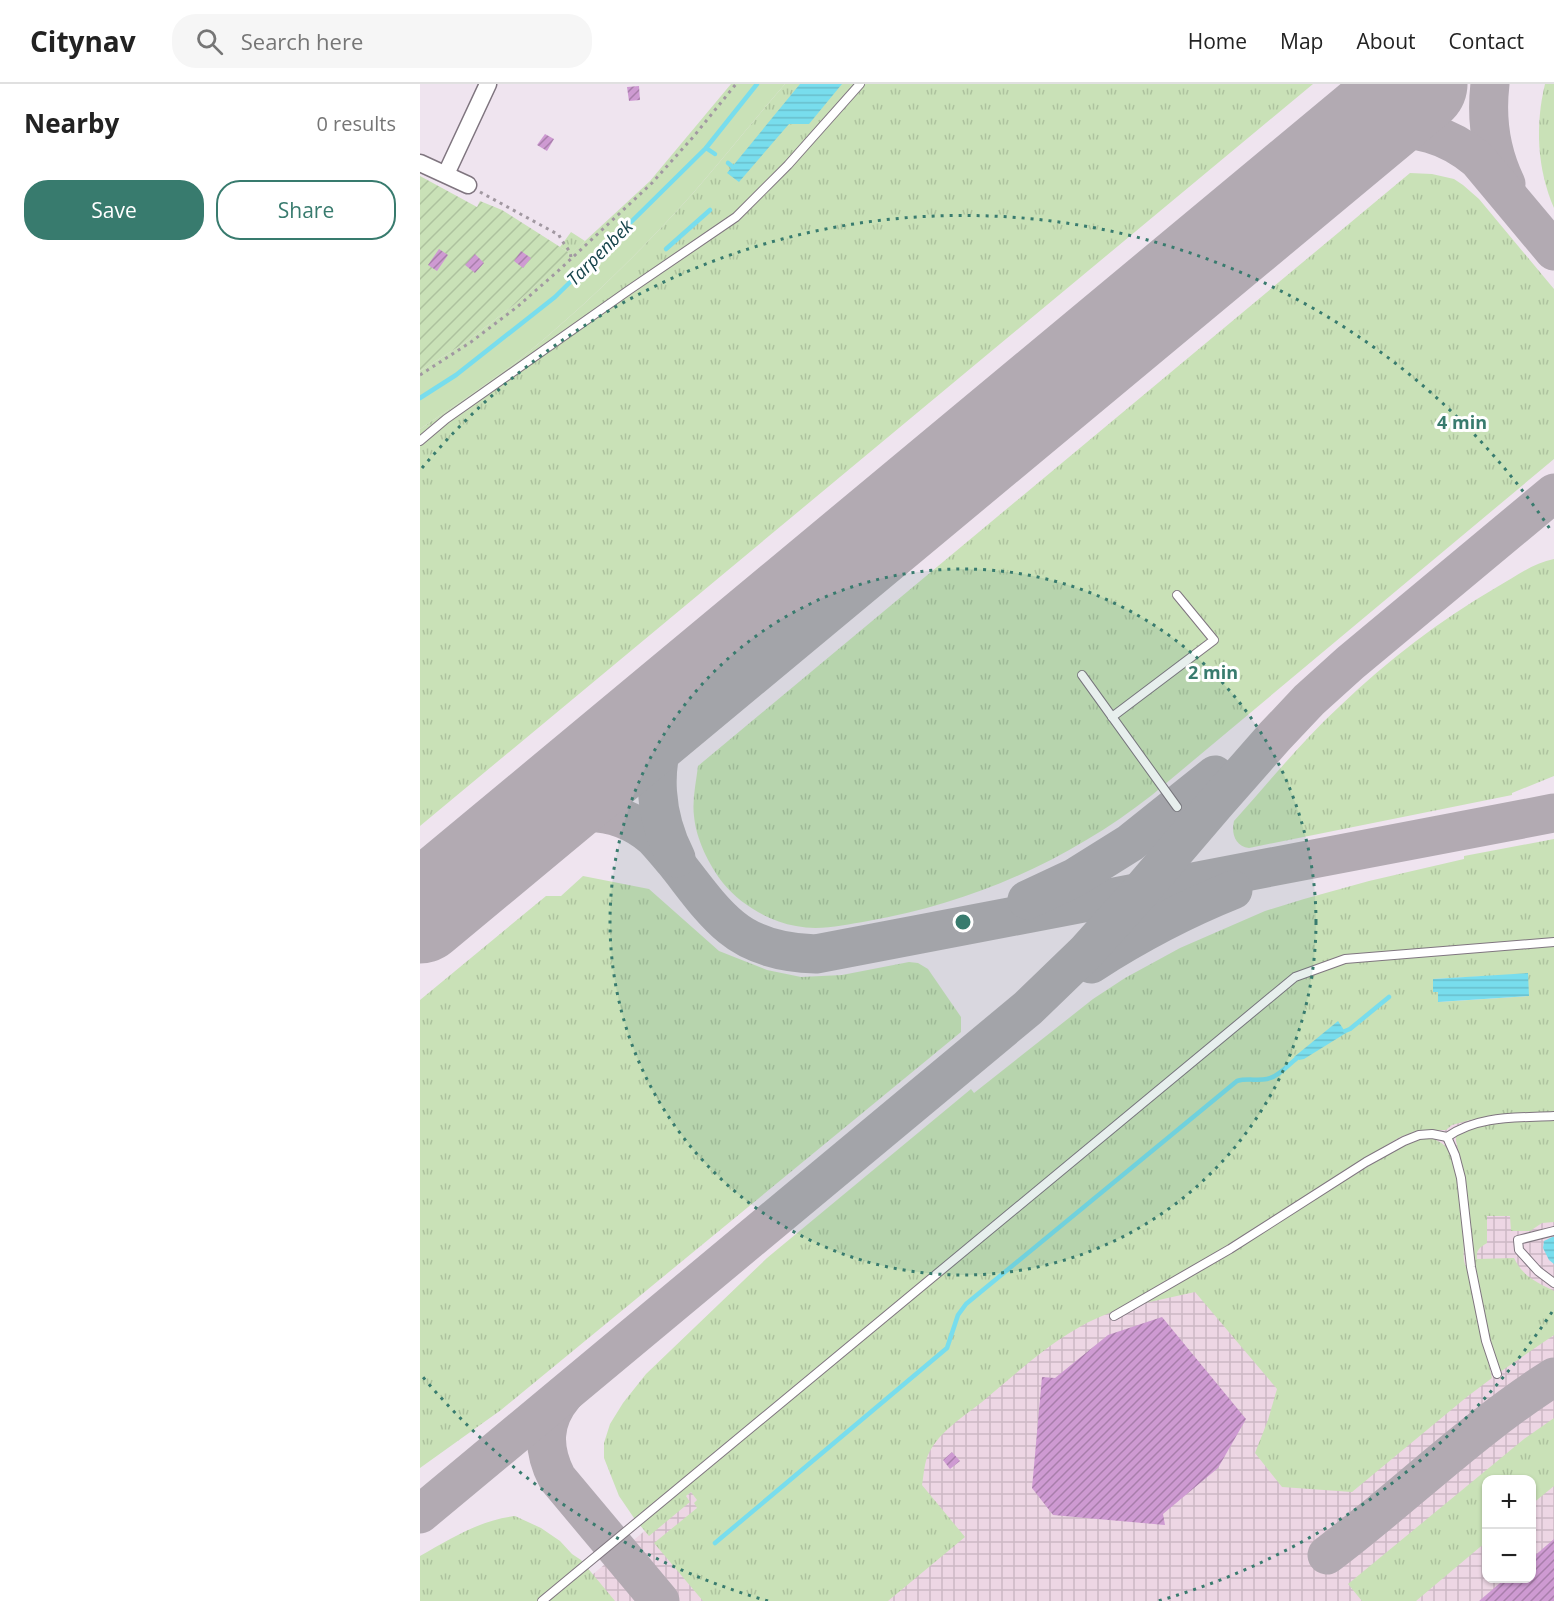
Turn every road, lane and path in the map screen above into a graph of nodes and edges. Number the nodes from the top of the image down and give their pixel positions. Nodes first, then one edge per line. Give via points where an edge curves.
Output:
1 (488, 84) edge
2 (736, 84) edge
3 (860, 84) edge
4 (420, 163) edge
5 (446, 174) junction
6 (468, 185) joint
7 (572, 258) junction
8 (420, 375) edge
9 (420, 441) edge
10 (1177, 595) dead end
11 (1082, 675) dead end
12 (1112, 717) junction
13 (1177, 807) dead end
14 (1554, 942) edge
15 (1554, 1116) edge
16 (1447, 1137) junction
17 (1554, 1231) edge
18 (1554, 1283) edge
19 (1114, 1316) dead end
20 (1497, 1374) dead end
21 (542, 1601) edge

1 - 5 street
2 - 7 path via 652,183
3 - 9 lane via 736,217
4 - 5 street
5 - 6 street
6 - 7 path via 559,235
7 - 8 path via 517,307
10 - 12 lane via 1214,640
11 - 12 lane
12 - 13 lane
14 - 21 lane via 1345,959 1295,977
15 - 16 lane via 1494,1119 1471,1124
16 - 19 lane via 1419,1135 1404,1141 1230,1250
16 - 20 lane via 1461,1178 1471,1267
17 - 18 lane via 1518,1240 1519,1250

